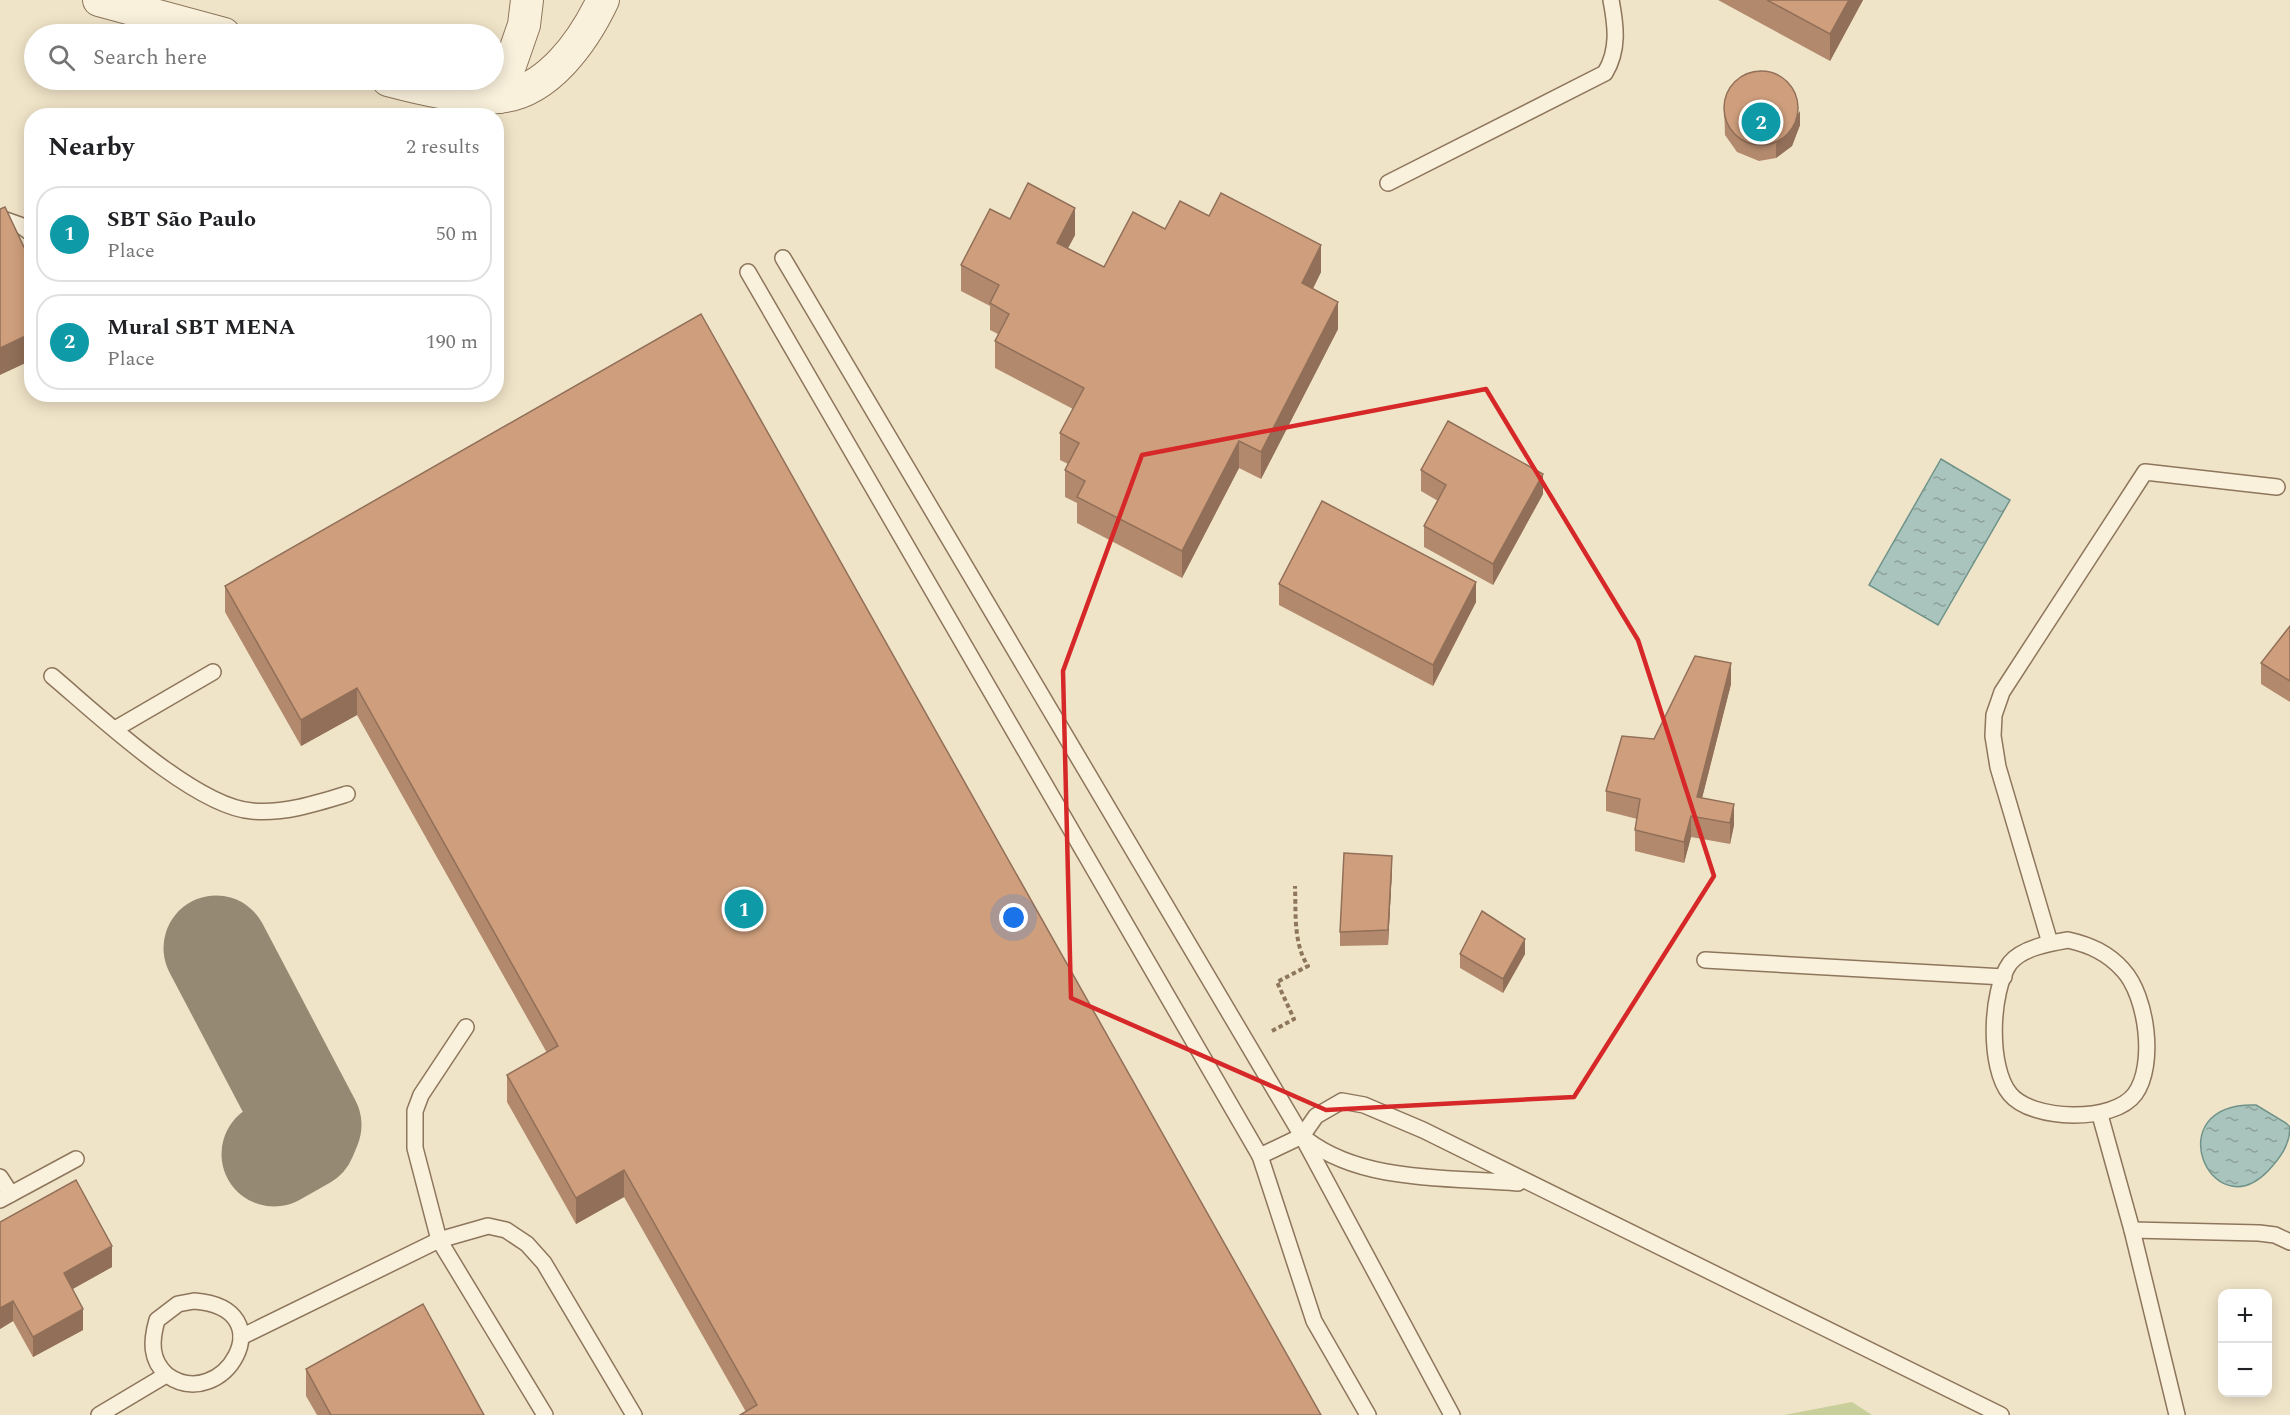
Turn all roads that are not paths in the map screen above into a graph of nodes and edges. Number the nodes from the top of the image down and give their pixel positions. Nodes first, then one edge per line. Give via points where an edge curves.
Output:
1 (99, 0) edge
2 (527, 0) edge
3 (603, 0) edge
4 (1611, 0) edge
5 (187, 24) edge
6 (504, 83) edge
7 (426, 90) edge
8 (501, 90) edge
9 (499, 97) junction
10 (1388, 183) dead end
11 (0, 218) edge
12 (24, 228) edge
13 (783, 258) dead end
14 (748, 272) dead end
15 (2277, 487) dead end
16 (213, 672) dead end
17 (52, 676) dead end
18 (115, 729) junction
19 (347, 794) dead end
20 (2050, 943) junction
21 (1705, 960) dead end
22 (2004, 977) junction
23 (466, 1027) dead end
24 (2100, 1115) junction
25 (1302, 1136) junction
26 (1260, 1156) junction
27 (76, 1159) dead end
28 (0, 1177) edge
29 (1527, 1183) junction
30 (6, 1197) edge
31 (2132, 1230) junction
32 (439, 1240) junction
33 (2290, 1242) edge
34 (241, 1336) junction
35 (166, 1375) junction
36 (99, 1415) edge
37 (546, 1415) edge
38 (634, 1415) edge
39 (1368, 1415) edge
40 (1452, 1415) edge
41 (2001, 1415) edge
42 (2177, 1415) edge

1 - 5 street
2 - 6 street via 524,25
3 - 9 street via 593,21 554,70 528,87
4 - 10 lane via 1616,43 1614,60 1605,73
7 - 9 street
8 - 9 street
11 - 12 lane
13 - 25 lane
14 - 26 lane
15 - 20 lane via 2145,472 2002,692 1994,715 1998,767
16 - 18 lane
17 - 18 lane
18 - 19 lane via 206,797 252,811 304,806
20 - 22 lane via 2011,962
20 - 24 lane via 2068,940 2089,944 2124,970 2144,1020 2147,1054 2141,1086 2124,1106
21 - 22 lane
22 - 24 lane via 1994,1031 1995,1052 2010,1095 2040,1110
23 - 32 lane via 421,1095 415,1111 415,1148
24 - 31 lane
25 - 26 lane
25 - 29 lane via 1326,1154 1393,1173
25 - 29 lane via 1316,1116 1342,1101 1364,1105
25 - 40 lane
26 - 39 lane via 1314,1321
27 - 30 lane
28 - 30 lane
29 - 41 lane
31 - 33 lane via 2259,1233
31 - 42 lane
32 - 34 lane
32 - 37 lane
32 - 38 lane via 488,1226 506,1230 527,1244 543,1263
34 - 35 lane via 234,1363 218,1383 197,1390
34 - 35 lane via 239,1323 221,1307 194,1300 178,1304 157,1320 154,1330 154,1358
35 - 36 lane

